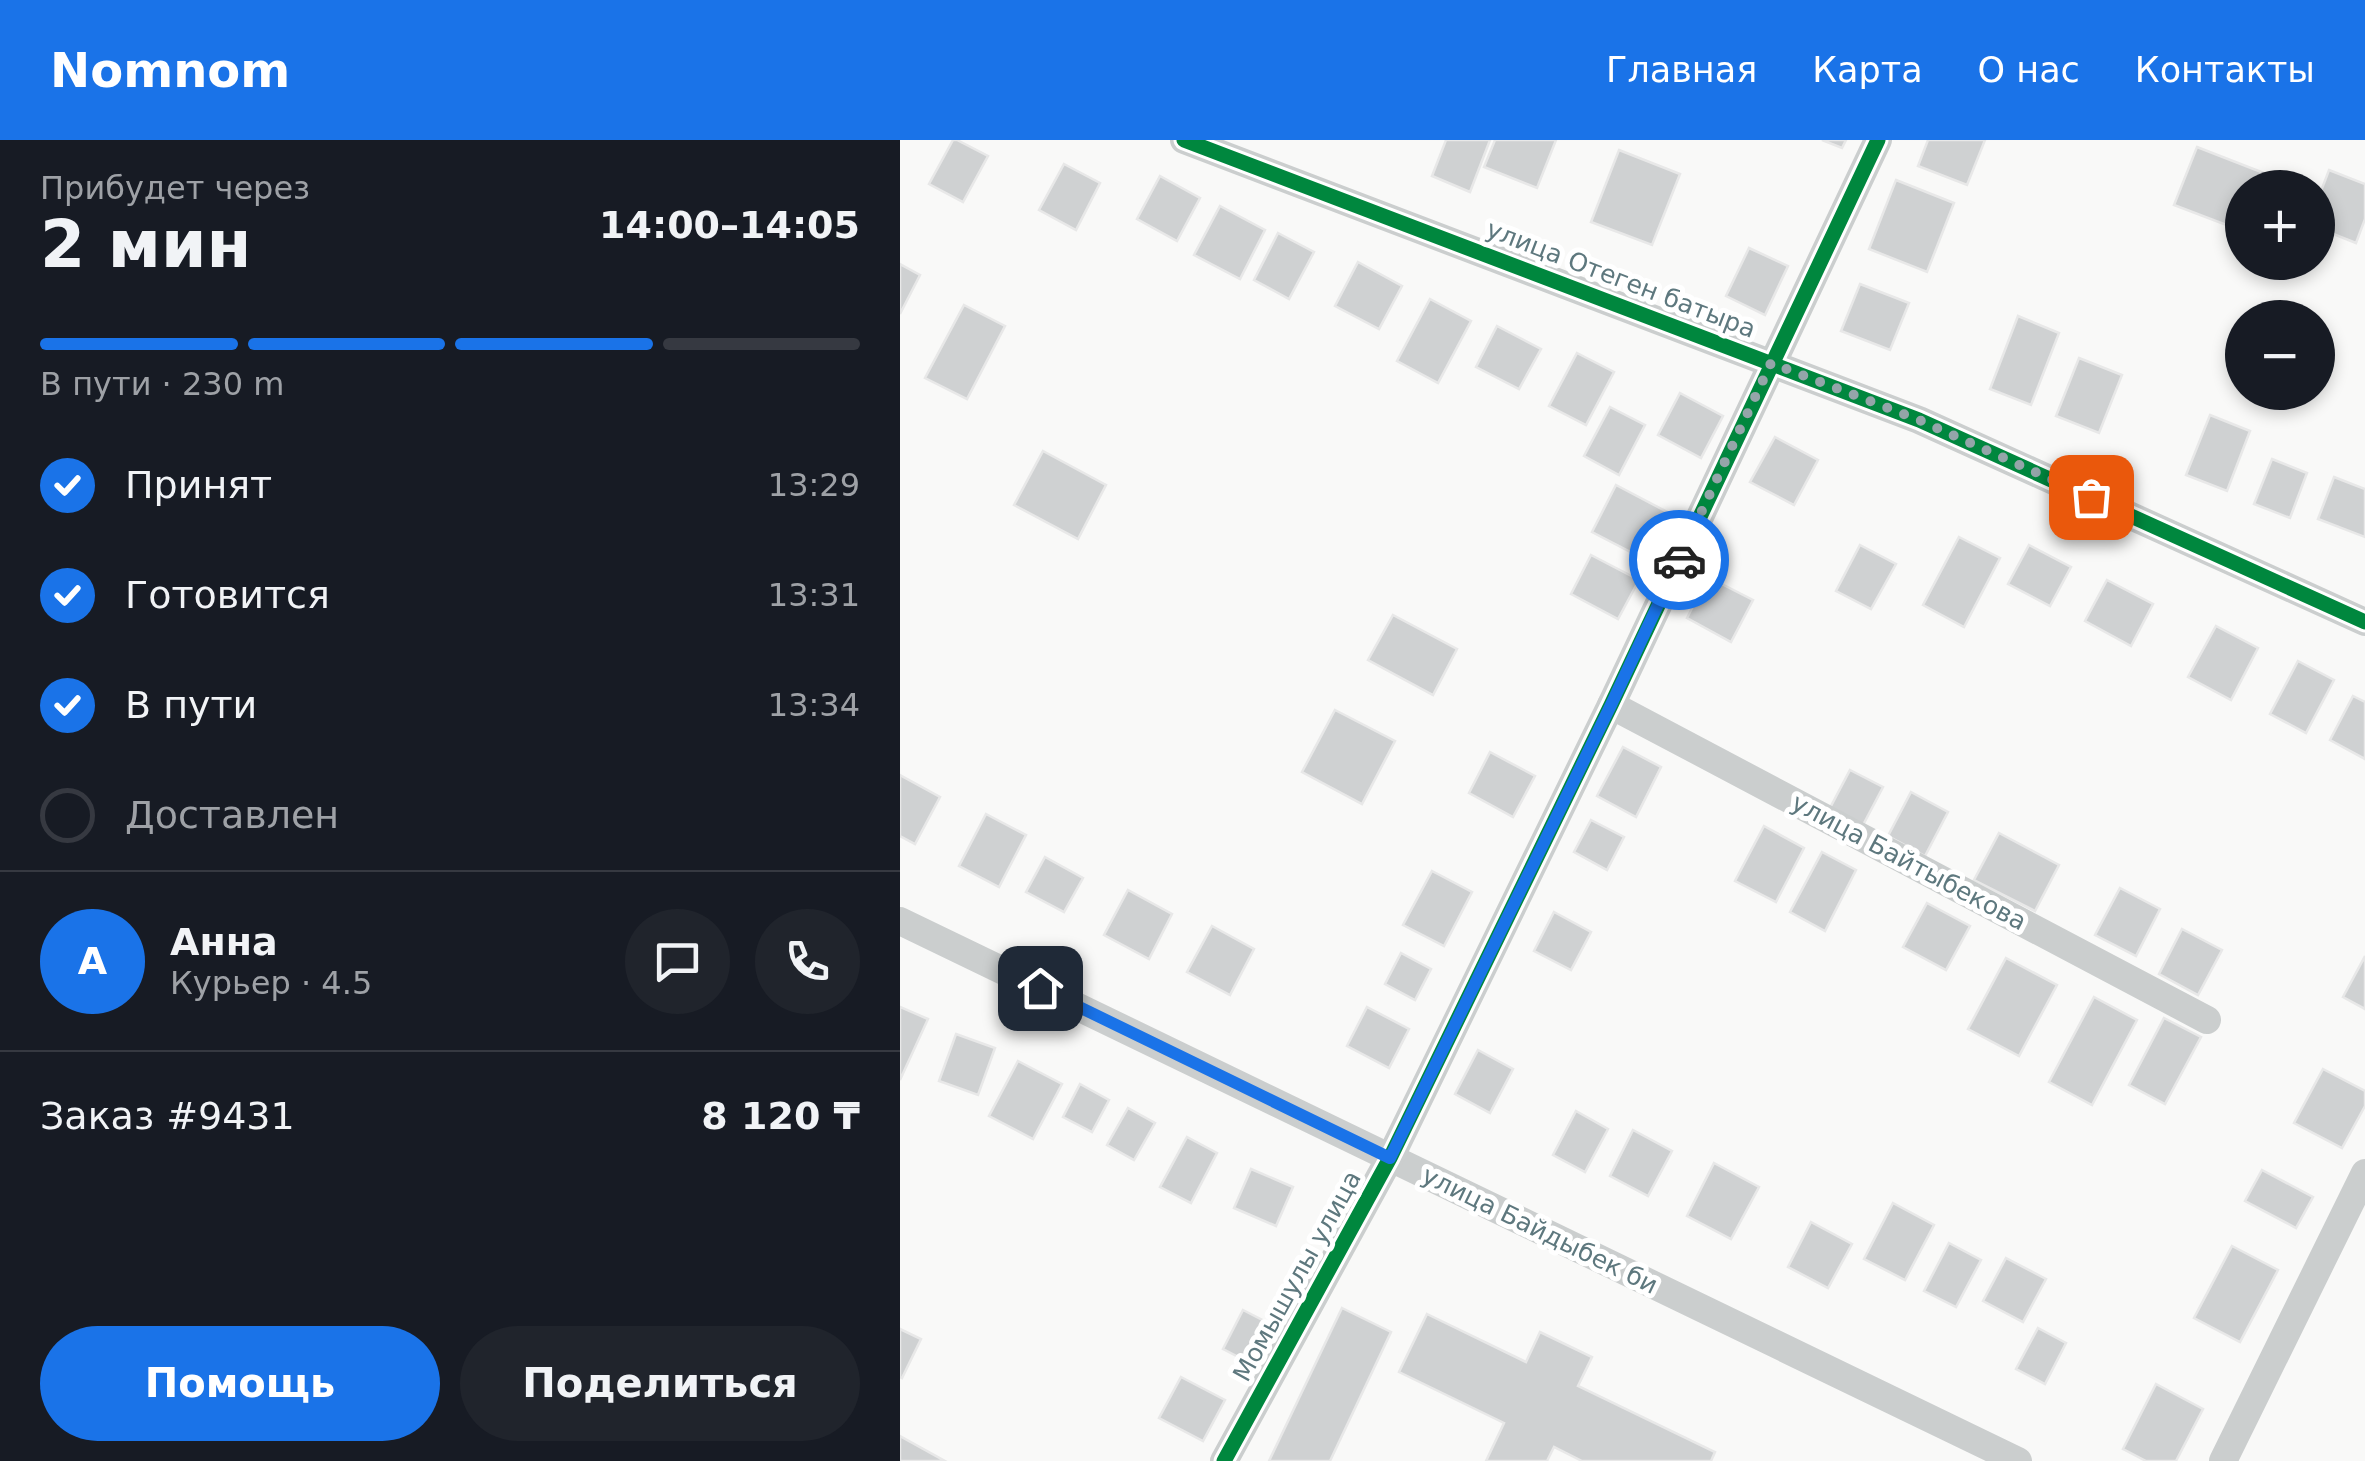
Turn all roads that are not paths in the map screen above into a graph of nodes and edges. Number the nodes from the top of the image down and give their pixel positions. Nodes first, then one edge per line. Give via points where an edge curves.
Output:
1 (1184, 140) edge
2 (1878, 140) edge
3 (1771, 363) junction
4 (2365, 622) edge
5 (1611, 705) junction
6 (900, 921) edge
7 (2206, 1020) dead end
8 (1390, 1158) junction
9 (2365, 1173) edge
10 (1224, 1461) edge
11 (2018, 1461) edge
12 (2222, 1461) edge

1 - 3 street, улица Отеген батыра
2 - 3 street, Момышулы улица
3 - 4 street, улица Отеген батыра via 1919,420
3 - 5 street, Момышулы улица
5 - 7 street, улица Байтыбекова
5 - 8 street, Момышулы улица
6 - 8 street, улица Байдыбек би
8 - 10 street, Момышулы улица
8 - 11 street, улица Байдыбек би
9 - 12 street

